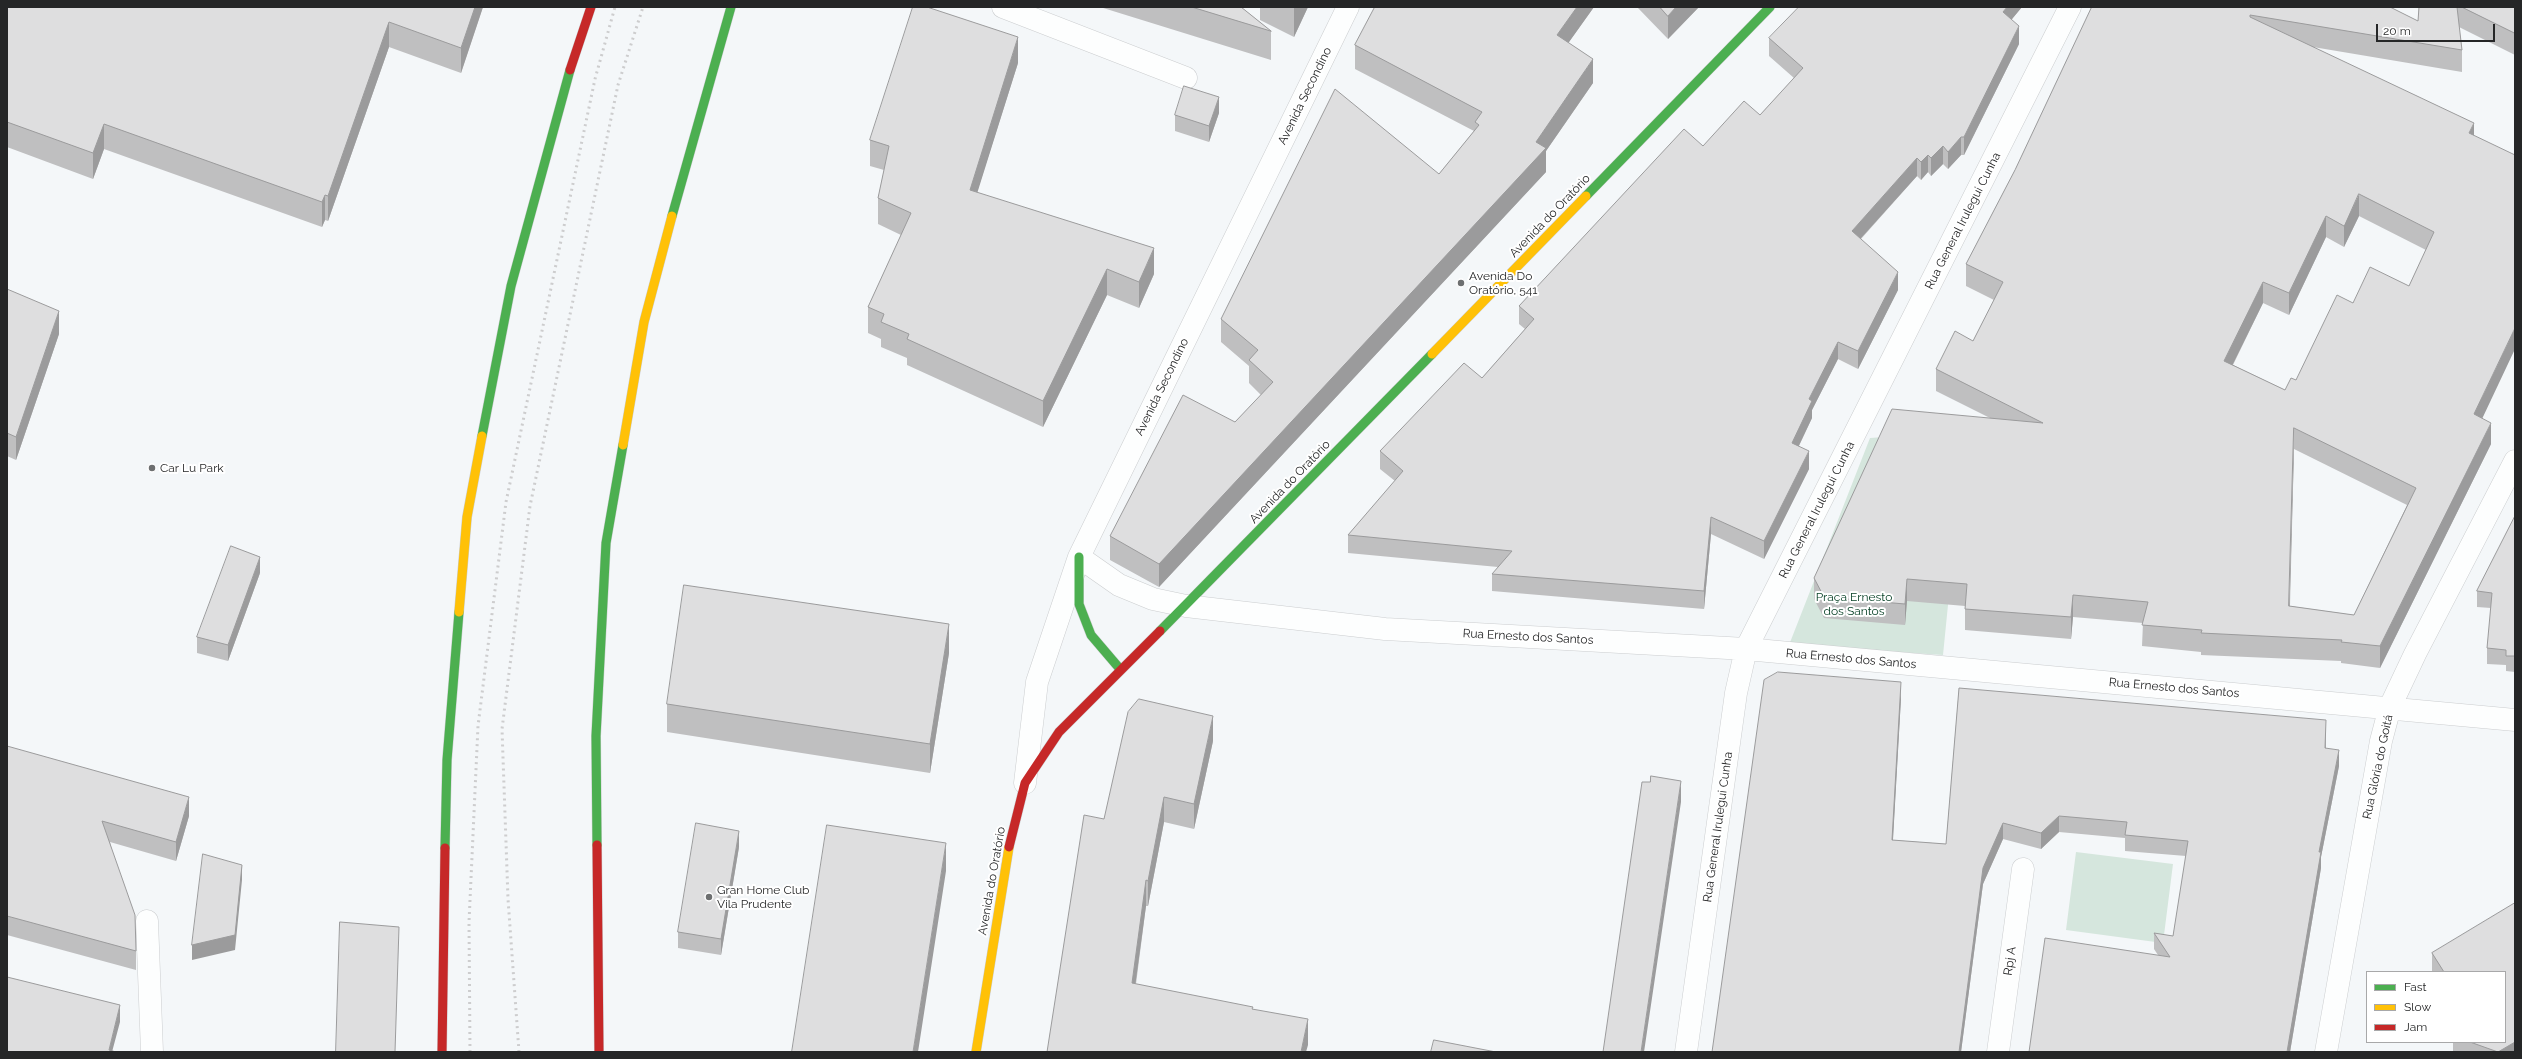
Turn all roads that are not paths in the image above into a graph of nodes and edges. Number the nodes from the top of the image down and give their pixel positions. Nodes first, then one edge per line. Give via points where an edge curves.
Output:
1 (591, 7) edge
2 (731, 7) edge
3 (1003, 7) edge
4 (1348, 7) edge
5 (1770, 7) edge
6 (2070, 7) edge
7 (1186, 78) dead end
8 (2515, 461) edge
9 (1079, 557) junction
10 (1186, 606) junction
11 (1746, 649) junction
12 (1120, 669) junction
13 (2390, 707) junction
14 (2515, 720) edge
15 (1025, 783) junction
16 (2023, 869) dead end
17 (147, 920) dead end
18 (152, 1052) edge
19 (442, 1052) edge
20 (599, 1052) edge
21 (976, 1052) edge
22 (1686, 1052) edge
23 (1998, 1052) edge
24 (2326, 1052) edge

1 - 19 main road via 562,94 511,286 467,516 447,760
2 - 20 main road via 702,104 644,322 606,543 596,736
3 - 7 street
4 - 9 street, Avenida Secondino
5 - 10 main road, Avenida do Oratório
6 - 11 street, Rua General Irulegui Cunha
8 - 13 street, Rua Glória do Goitá
9 - 10 street, Rua Ernesto dos Santos via 1119,585 1153,599
9 - 12 main road via 1079,604 1090,635
9 - 15 street, Avenida Secondino via 1037,682
10 - 11 street, Rua Ernesto dos Santos via 1385,629
10 - 12 main road, Avenida do Oratório
11 - 13 street, Rua Ernesto dos Santos
11 - 22 street, Rua General Irulegui Cunha via 1736,693
12 - 15 main road, Avenida do Oratório via 1059,732
13 - 14 street, Rua Ernesto dos Santos
13 - 24 street, Rua Glória do Goitá via 2381,741
15 - 21 main road, Avenida do Oratório via 1005,863
16 - 23 street, Rpj A
17 - 18 street

